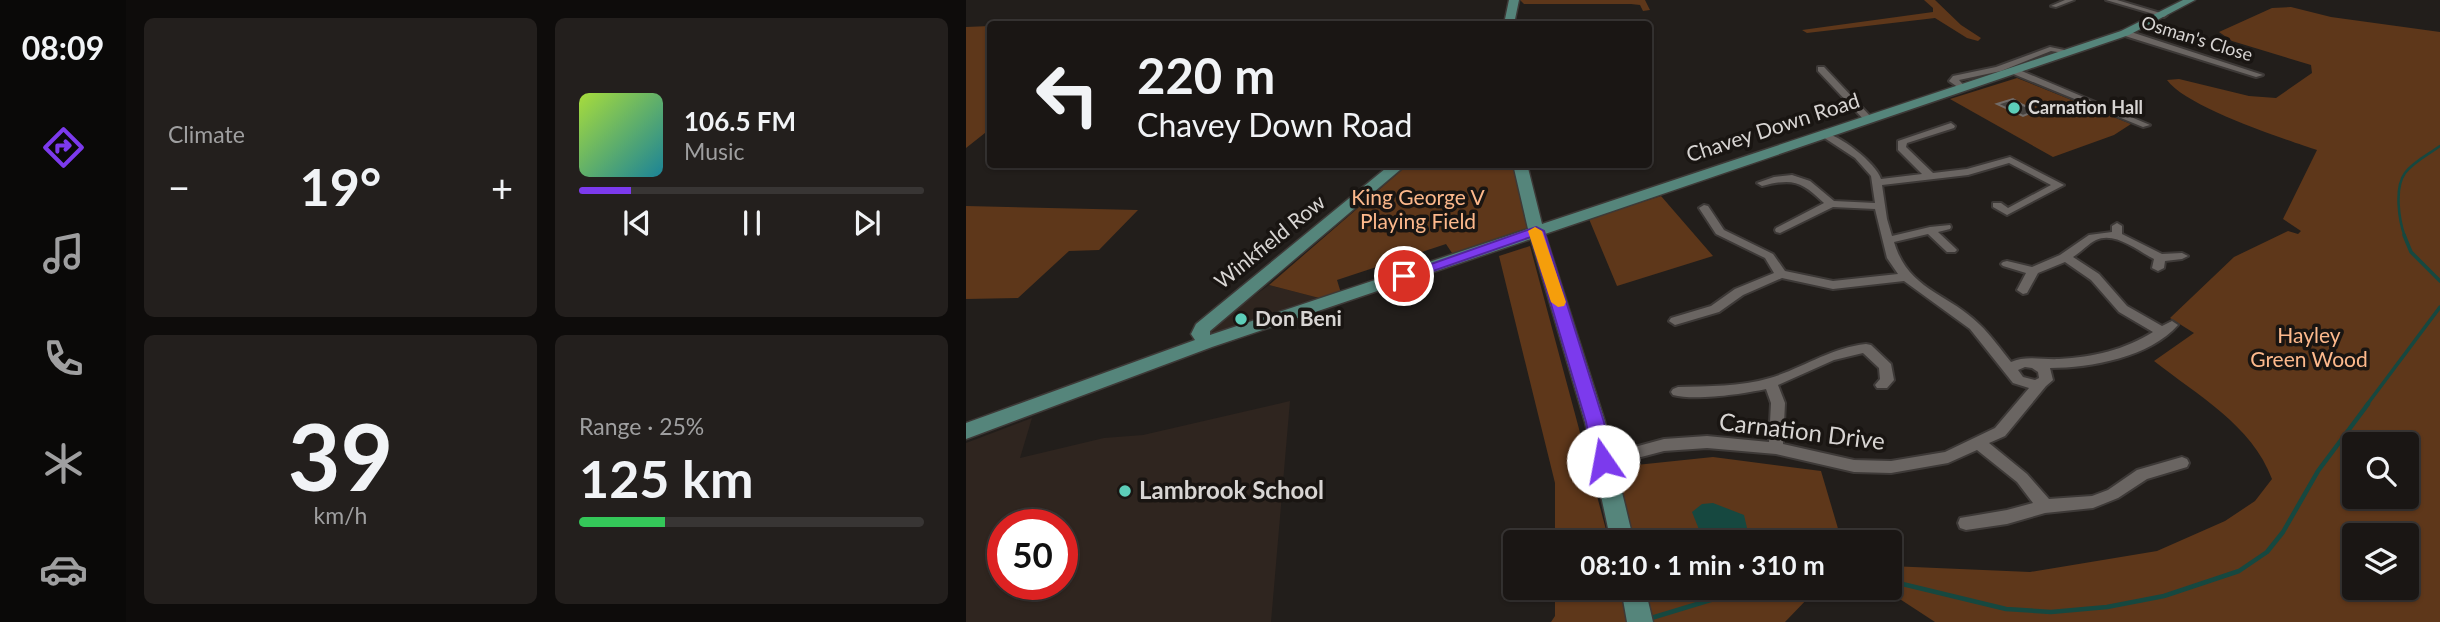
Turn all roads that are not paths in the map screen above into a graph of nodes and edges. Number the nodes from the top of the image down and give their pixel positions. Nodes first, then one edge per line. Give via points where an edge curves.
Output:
1 (1514, 0) edge
2 (2071, 0) edge
3 (2109, 0) edge
4 (2190, 0) edge
5 (2054, 6) dead end
6 (2164, 15) junction
7 (1510, 21) edge
8 (2125, 33) junction
9 (2070, 52) junction
10 (1821, 69) dead end
11 (2014, 71) junction
12 (2259, 75) dead end
13 (1962, 88) junction
14 (1869, 120) junction
15 (2146, 125) dead end
16 (1951, 126) dead end
17 (1826, 135) junction
18 (1394, 168) edge
19 (1521, 168) edge
20 (1931, 177) junction
21 (1879, 182) junction
22 (1762, 183) dead end
23 (1831, 204) junction
24 (1997, 205) dead end
25 (1881, 206) junction
26 (1704, 208) dead end
27 (1946, 227) dead end
28 (1780, 230) dead end
29 (1930, 230) junction
30 (1536, 231) junction
31 (1888, 240) junction
32 (1951, 250) dead end
33 (2182, 256) dead end
34 (2065, 257) junction
35 (2007, 264) dead end
36 (2033, 271) junction
37 (1781, 274) junction
38 (1906, 277) junction
39 (2022, 290) dead end
40 (1675, 321) dead end
41 (1204, 335) junction
42 (1994, 348) junction
43 (2038, 371) junction
44 (2015, 376) junction
45 (1770, 383) junction
46 (1882, 385) dead end
47 (1678, 392) dead end
48 (2020, 407) junction
49 (966, 431) edge
50 (1980, 444) junction
51 (1776, 447) junction
52 (1603, 461) junction
53 (2182, 463) dead end
54 (2045, 506) junction
55 (1966, 523) dead end
56 (1620, 530) edge

1 - 7 main road
2 - 5 street
3 - 6 street
4 - 6 main road, Chavey Down Road
6 - 8 main road, Chavey Down Road
8 - 9 main road, Chavey Down Road
8 - 12 street, Osman's Close
9 - 11 main road, Chavey Down Road
9 - 13 street via 2050,49 1998,69 1956,78 1953,81
10 - 14 street
11 - 13 main road, Chavey Down Road
11 - 15 street
13 - 14 main road, Chavey Down Road
14 - 17 main road, Chavey Down Road
16 - 20 street via 1903,141 1901,148
17 - 21 street via 1868,165
17 - 30 main road, Chavey Down Road
18 - 41 main road, Winkfield Row
19 - 30 main road
20 - 21 street
20 - 24 street via 1978,170 2015,156 2059,185 2007,212
21 - 25 street
22 - 23 street via 1794,177
23 - 25 street
23 - 28 street
25 - 31 street
26 - 37 street via 1720,232 1769,256
27 - 29 street
29 - 31 street
29 - 32 street
30 - 41 main road, Chavey Down Road
30 - 52 main road
31 - 38 street
33 - 34 street via 2159,263 2117,230 2089,237
34 - 36 street
34 - 43 street via 2095,277 2123,309 2167,329 2147,344 2117,356
35 - 36 street
36 - 39 street
37 - 38 street via 1833,285
37 - 40 street via 1739,292 1715,309
38 - 42 street via 1974,326
41 - 49 main road, Winkfield Row via 1148,366
42 - 43 street
42 - 44 street
43 - 44 street via 2030,385
43 - 44 street via 2017,364
43 - 48 street, Carnation Drive
44 - 48 street
45 - 46 street via 1834,354 1866,348 1886,367 1887,380
45 - 47 street
45 - 51 street via 1778,403
48 - 50 street, Carnation Drive via 2000,432
50 - 51 street, Carnation Drive via 1948,457 1891,467 1829,462
50 - 54 street via 2022,478
51 - 52 street, Carnation Drive via 1707,442 1664,445
52 - 56 main road
53 - 54 street via 2142,474 2093,502
54 - 55 street

